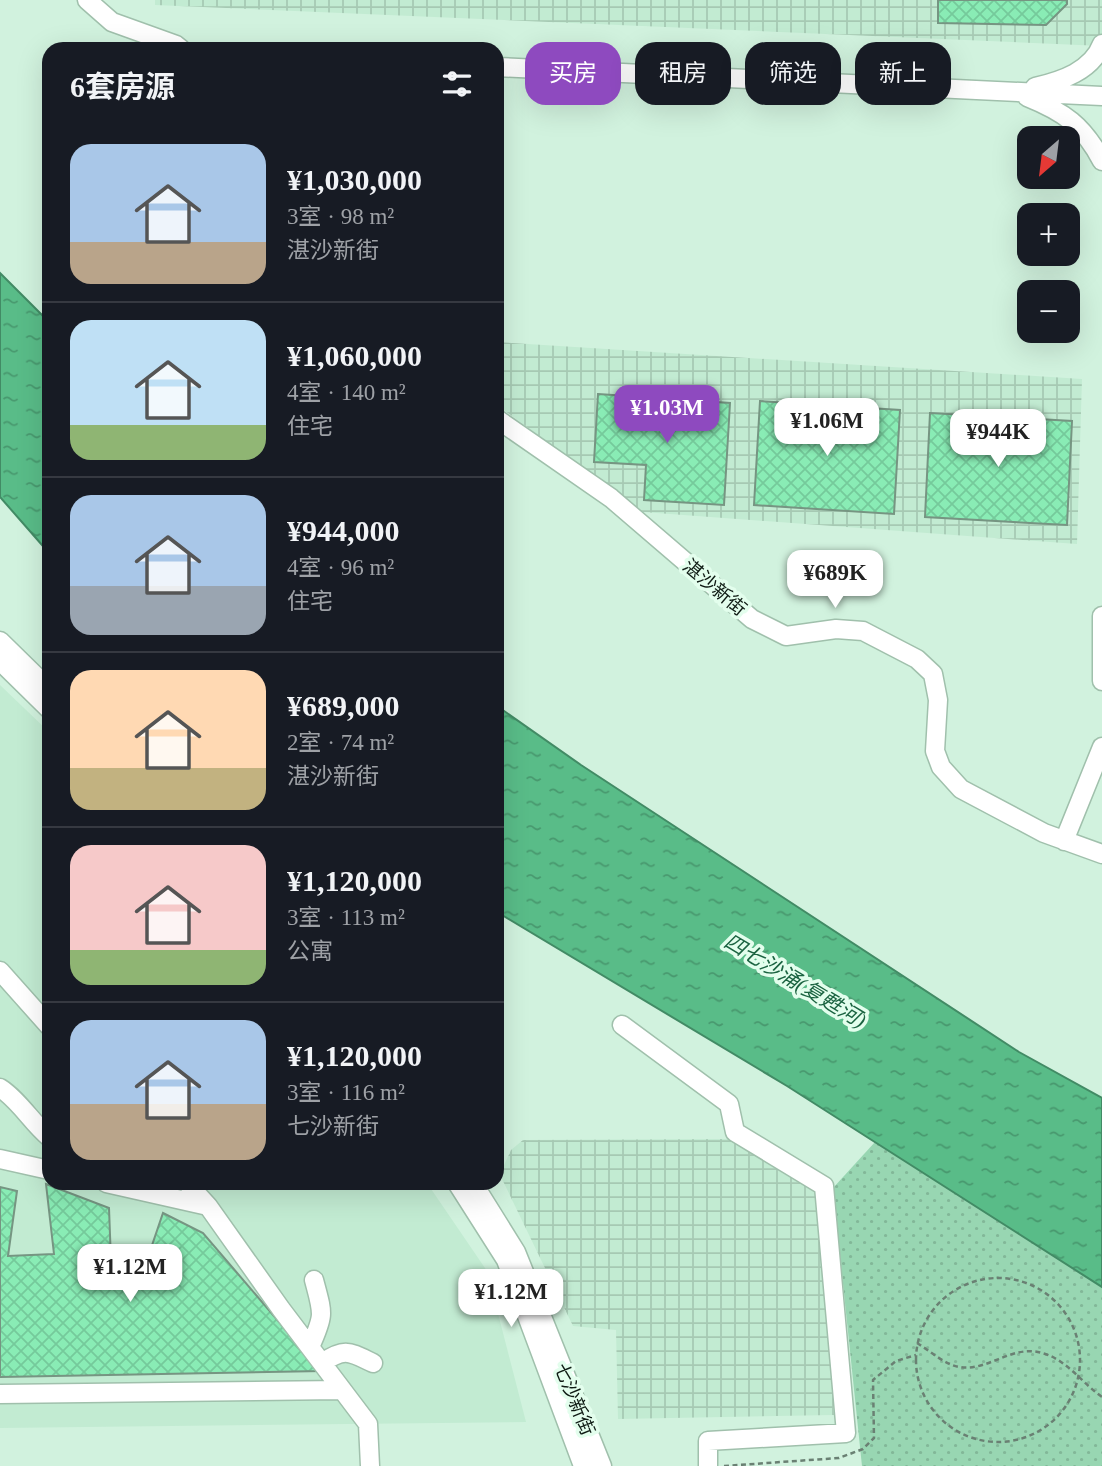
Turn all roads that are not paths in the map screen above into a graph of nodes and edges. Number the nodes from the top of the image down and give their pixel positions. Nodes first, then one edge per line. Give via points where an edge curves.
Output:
1 (87, 0) edge
2 (168, 42) edge
3 (1102, 44) edge
4 (504, 67) edge
5 (1014, 91) junction
6 (1102, 96) edge
7 (1102, 161) edge
8 (504, 424) edge
9 (1102, 616) edge
10 (0, 641) edge
11 (0, 661) edge
12 (42, 681) edge
13 (1102, 681) edge
14 (42, 702) edge
15 (1102, 747) edge
16 (1064, 841) junction
17 (1102, 854) edge
18 (0, 971) edge
19 (42, 1018) edge
20 (622, 1025) dead end
21 (0, 1088) edge
22 (42, 1131) edge
23 (0, 1159) edge
24 (42, 1168) edge
25 (137, 1190) edge
26 (193, 1190) edge
27 (461, 1190) edge
28 (477, 1190) edge
29 (208, 1206) junction
30 (314, 1280) dead end
31 (310, 1347) junction
32 (322, 1363) junction
33 (373, 1363) dead end
34 (342, 1390) junction
35 (0, 1394) edge
36 (581, 1463) edge
37 (370, 1466) edge
38 (602, 1466) edge
39 (708, 1466) edge

1 - 2 street via 112,22
3 - 5 street via 1078,73
4 - 5 street
5 - 6 street
5 - 7 street via 1071,118
8 - 16 street, 湛沙新街 via 611,498 752,619 786,636 836,629 863,632 917,659 933,674 939,700 935,751 942,767 961,789
9 - 13 street
10 - 12 street
11 - 14 street
15 - 16 street
16 - 17 street, 湛沙新街
18 - 19 street
20 - 39 street via 729,1104 735,1132 824,1186 846,1433 708,1441
21 - 22 street
23 - 24 street
25 - 29 street
26 - 29 street
27 - 36 street, 七沙新街 via 506,1260
28 - 38 street, 七沙新街 via 516,1252
29 - 31 street
30 - 31 street via 322,1321
31 - 32 street
32 - 33 street via 336,1353 350,1352
32 - 34 street
34 - 35 street
34 - 37 street via 368,1424

